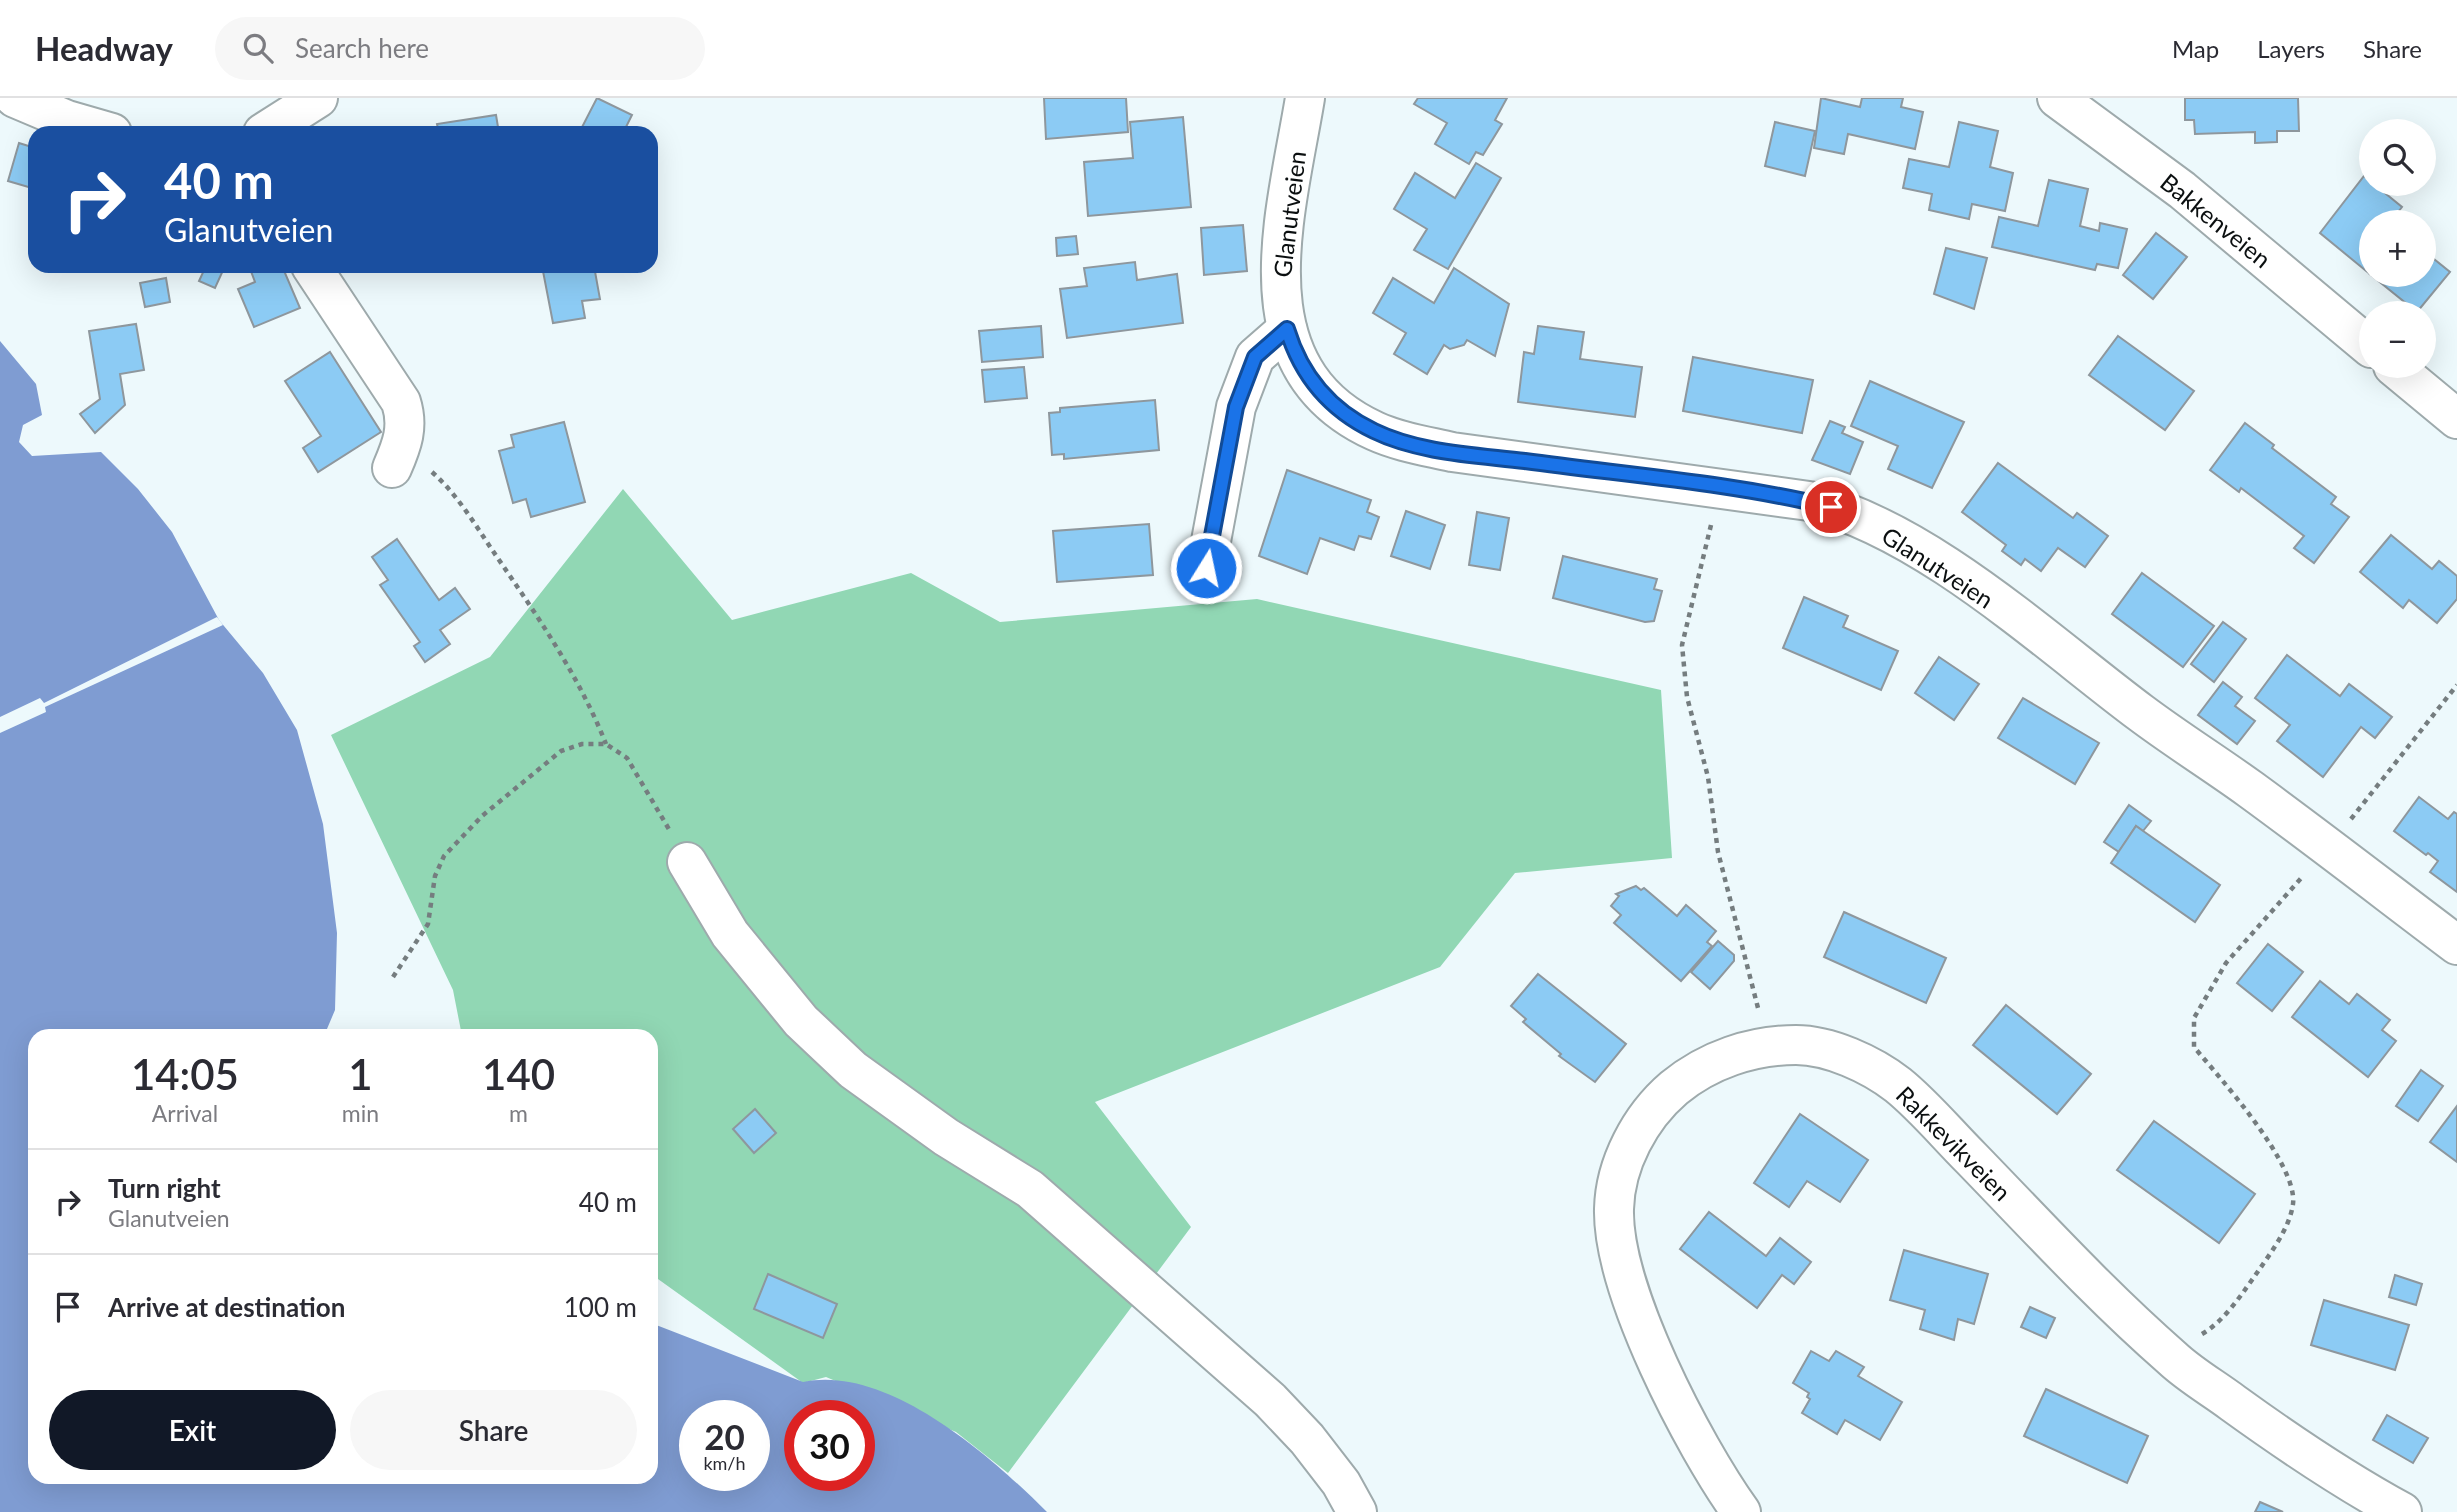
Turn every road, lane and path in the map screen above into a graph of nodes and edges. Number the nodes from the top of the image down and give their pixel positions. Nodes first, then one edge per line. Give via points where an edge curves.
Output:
1 (15, 98) edge
2 (318, 98) edge
3 (1305, 98) edge
4 (2057, 98) edge
5 (88, 126) edge
6 (274, 126) edge
7 (316, 273) edge
8 (1287, 329) junction
9 (2359, 338) edge
10 (2407, 378) edge
11 (2457, 419) edge
12 (397, 457) joint
13 (1722, 488) junction
14 (1206, 568) dead end
15 (2457, 685) edge
16 (606, 744) junction
17 (2328, 848) junction
18 (687, 862) joint
19 (2457, 946) edge
20 (393, 977) dead end
21 (1768, 1046) junction
22 (2168, 1354) junction
23 (1357, 1512) edge
24 (1741, 1512) edge
25 (2402, 1512) edge

1 - 5 street
2 - 6 street
3 - 8 street, Glanutveien via 1279,255 1279,293
4 - 9 street, Bakkenveien via 2182,190
7 - 12 street via 401,402 405,415
8 - 13 street, Glanutveien via 1295,356 1323,395 1375,432 1452,452
8 - 14 street via 1255,357 1236,407
10 - 11 street
12 - 16 path via 450,488 588,698
13 - 17 street, Glanutveien via 1831,507 1905,540
13 - 21 path via 1682,645 1687,697 1708,777 1718,852
15 - 17 path
16 - 18 path via 627,758
16 - 20 path via 582,744 561,751 482,816 444,856 435,876 428,924
17 - 19 street, Glanutveien
17 - 22 path via 2226,963 2194,1018 2194,1047 2246,1109 2283,1167 2294,1203 2277,1244 2231,1307 2207,1331
18 - 23 street via 730,934 818,1037 904,1107 1030,1189 1269,1400 1307,1439
21 - 22 street, Rakkevikveien via 1824,1049 1897,1084 2060,1254
21 - 24 street, Rakkevikveien via 1714,1063 1666,1096 1629,1146 1614,1206 1622,1264 1644,1329 1691,1431
22 - 25 street, Rakkevikveien via 2297,1449

